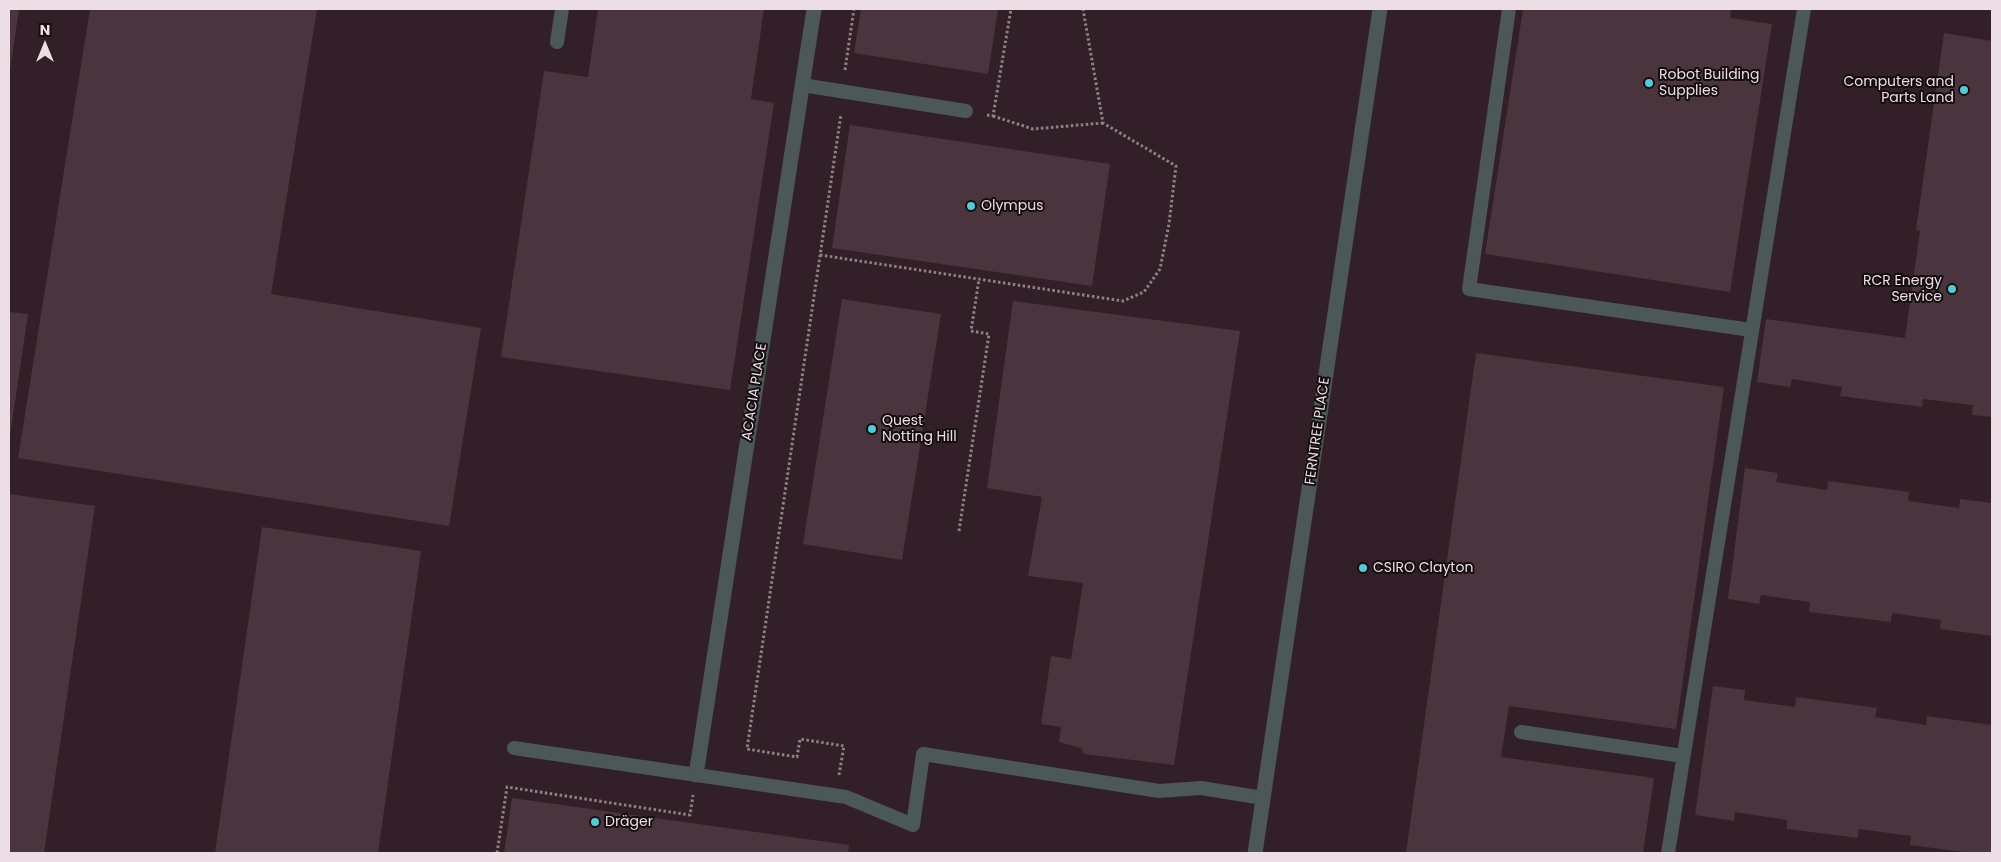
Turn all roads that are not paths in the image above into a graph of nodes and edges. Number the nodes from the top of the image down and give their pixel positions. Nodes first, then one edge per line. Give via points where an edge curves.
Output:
1 (562, 9) edge
2 (814, 9) edge
3 (1380, 9) edge
4 (1509, 9) edge
5 (1804, 9) edge
6 (557, 42) dead end
7 (802, 85) junction
8 (966, 111) road end
9 (1751, 330) junction
10 (1521, 732) dead end
11 (514, 748) dead end
12 (1683, 756) junction
13 (696, 775) junction
14 (1263, 798) junction
15 (1255, 853) edge
16 (1668, 853) edge

1 - 6 lane
2 - 7 street, ACACIA PLACE
3 - 14 street, FERNTREE PLACE
4 - 9 lane via 1469,289
5 - 9 lane
7 - 8 lane
7 - 13 street, ACACIA PLACE
9 - 12 lane
10 - 12 lane
11 - 13 lane
12 - 16 lane
13 - 14 lane via 846,797 912,825 923,754 1159,791 1201,788
14 - 15 street, FERNTREE PLACE

